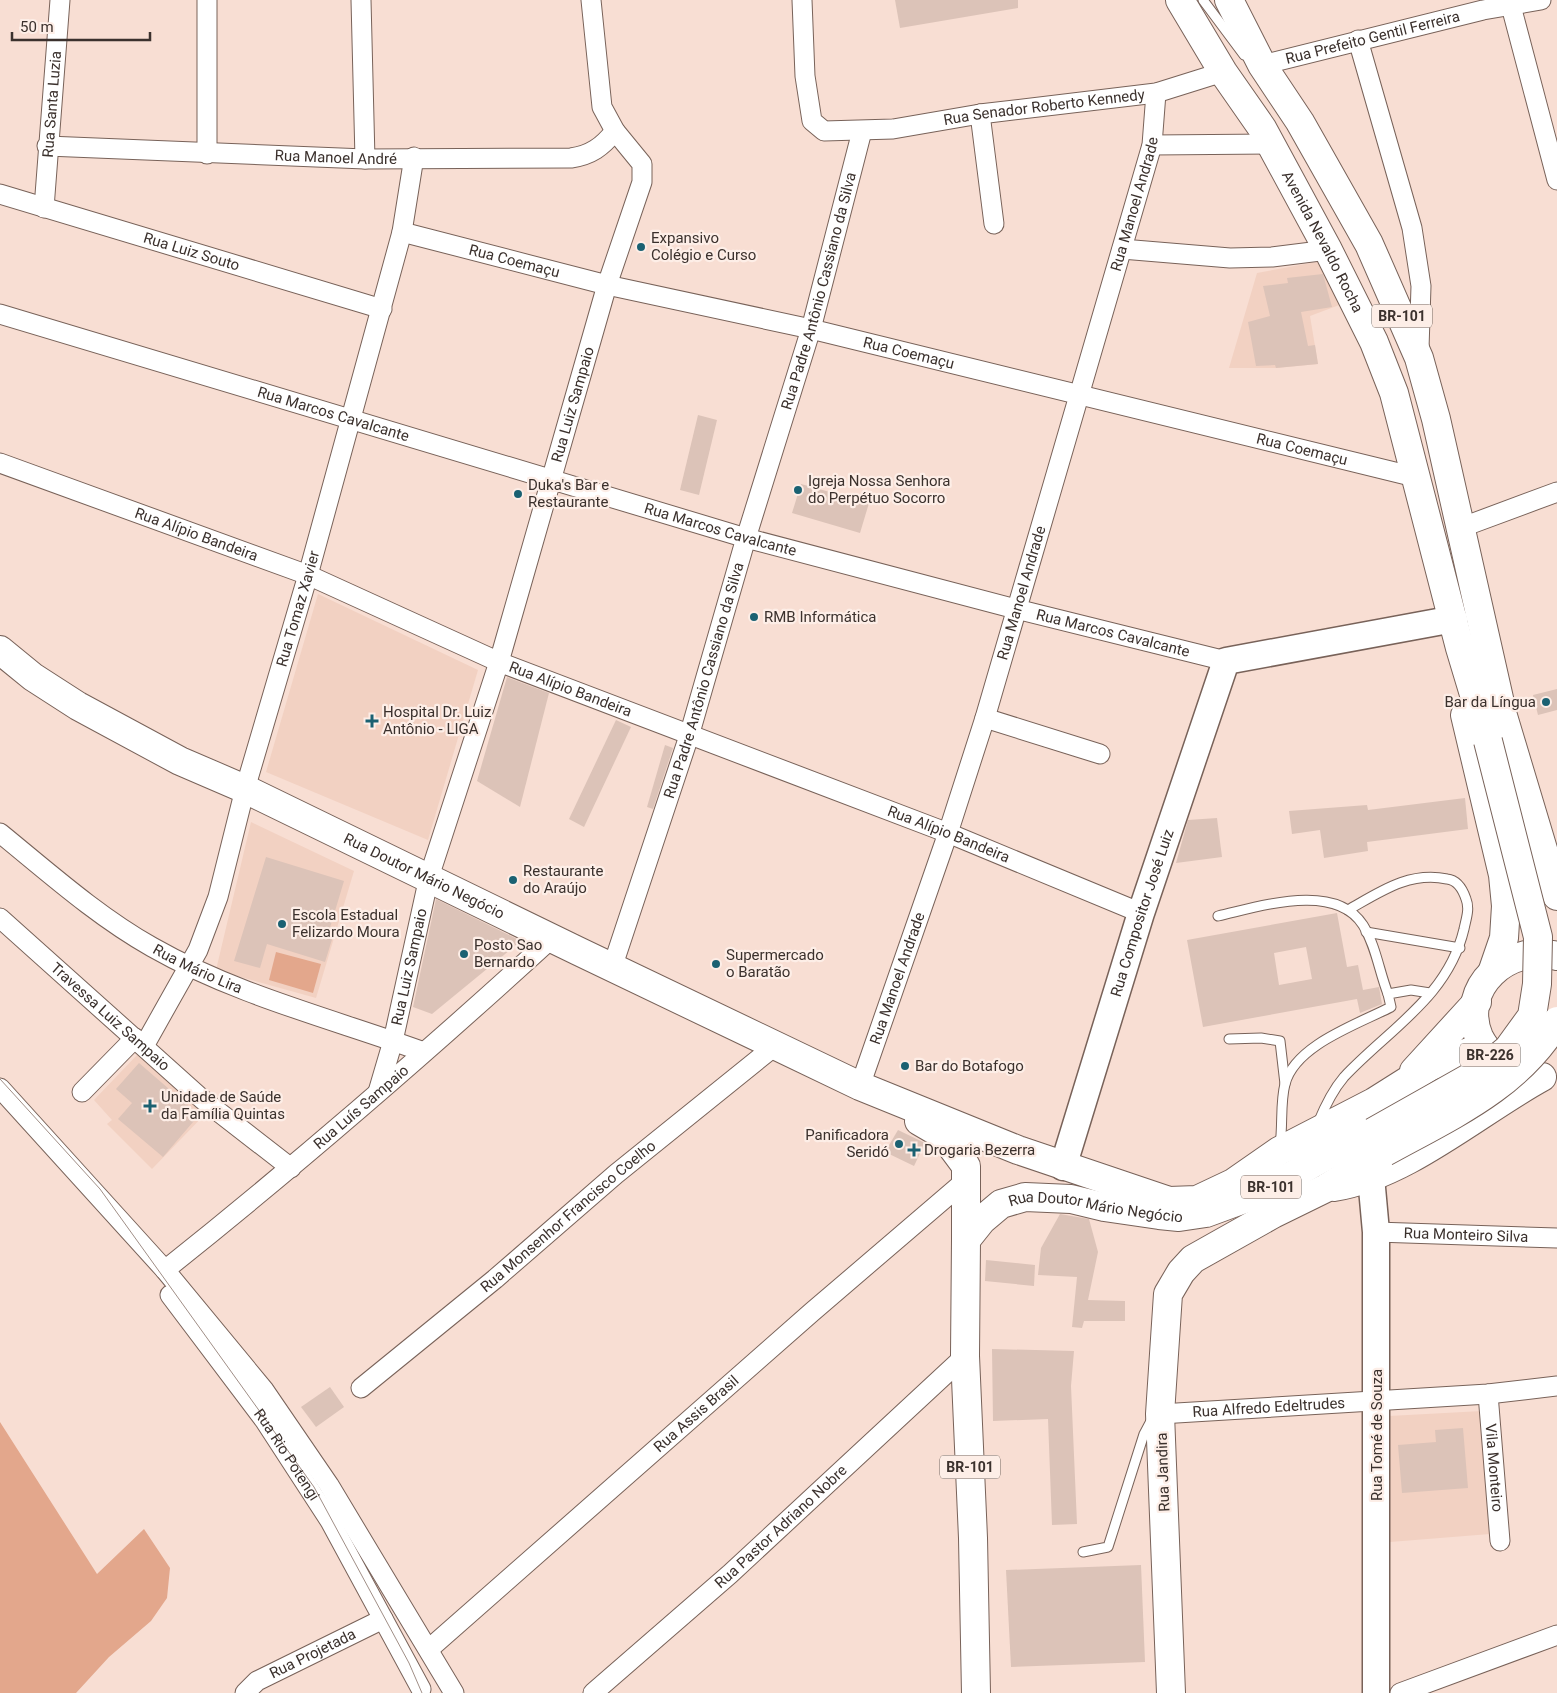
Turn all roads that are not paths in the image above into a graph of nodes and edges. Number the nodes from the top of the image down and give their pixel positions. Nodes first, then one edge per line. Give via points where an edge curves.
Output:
1 (60, 0) edge
2 (207, 0) edge
3 (361, 0) edge
4 (591, 0) edge
5 (802, 0) edge
6 (1180, 0) edge
7 (1198, 0) edge
8 (1203, 0) edge
9 (1230, 0) edge
10 (1541, 0) edge
11 (1480, 5) edge
12 (1511, 6) junction
13 (1358, 40) junction
14 (1262, 65) junction
15 (1230, 82) junction
16 (1156, 93) junction
17 (980, 114) junction
18 (1300, 122) junction
19 (615, 131) junction
20 (862, 131) junction
21 (1271, 144) junction
22 (1152, 145) junction
23 (47, 146) junction
24 (207, 154) junction
25 (414, 158) junction
26 (366, 159) junction
27 (1557, 180) edge
28 (0, 194) edge
29 (44, 208) junction
30 (994, 224) dead end
31 (402, 232) junction
32 (1122, 249) junction
33 (1328, 250) junction
34 (607, 285) junction
35 (382, 309) junction
36 (0, 314) edge
37 (811, 329) junction
38 (1419, 358) junction
39 (1079, 393) junction
40 (351, 420) junction
41 (0, 463) edge
42 (1415, 477) junction
43 (551, 480) junction
44 (1557, 492) edge
45 (1460, 528) junction
46 (746, 538) junction
47 (1471, 574) junction
48 (308, 575) junction
49 (1016, 609) junction
50 (1454, 619) junction
51 (1460, 648) junction
52 (0, 650) edge
53 (1226, 661) junction
54 (499, 662) junction
55 (985, 718) junction
56 (689, 736) junction
57 (1100, 754) dead end
58 (245, 789) junction
59 (0, 833) edge
60 (948, 833) junction
61 (1557, 863) edge
62 (429, 877) junction
63 (1557, 896) edge
64 (1348, 910) junction
65 (1141, 913) junction
66 (1218, 916) dead end
67 (0, 918) edge
68 (1366, 932) junction
69 (552, 938) junction
70 (1460, 948) junction
71 (1557, 956) edge
72 (189, 966) junction
73 (612, 968) junction
74 (1494, 970) junction
75 (1430, 993) junction
76 (1388, 994) junction
77 (1477, 1002) junction
78 (1557, 1021) edge
79 (1230, 1039) dead end
80 (393, 1041) junction
81 (139, 1042) junction
82 (776, 1045) junction
83 (1486, 1050) junction
84 (424, 1052) junction
85 (1550, 1076) edge
86 (1405, 1082) junction
87 (1285, 1084) junction
88 (860, 1086) junction
89 (0, 1088) edge
90 (82, 1092) dead end
91 (378, 1092) junction
92 (1317, 1140) junction
93 (1379, 1142) junction
94 (1279, 1151) junction
95 (1063, 1167) junction
96 (292, 1168) junction
97 (1371, 1177) junction
98 (965, 1181) junction
99 (1326, 1188) junction
100 (1206, 1213) junction
101 (1376, 1232) junction
102 (132, 1234) junction
103 (1557, 1238) edge
104 (966, 1240) junction
105 (164, 1270) junction
106 (965, 1356) junction
107 (1557, 1386) edge
108 (361, 1388) dead end
109 (1488, 1394) junction
110 (1376, 1400) junction
111 (1160, 1414) junction
112 (1500, 1541) dead end
113 (1082, 1552) dead end
114 (383, 1619) junction
115 (1557, 1635) edge
116 (429, 1649) junction
117 (421, 1691) edge
118 (245, 1693) edge
119 (454, 1693) edge
120 (593, 1693) edge
121 (976, 1693) edge
122 (1172, 1693) edge
123 (1376, 1693) edge
124 (1400, 1693) edge

1 - 23 street, Rua Santa Luzia
2 - 24 street
3 - 26 street
4 - 19 street, Rua Luiz Sampaio via 602,107
5 - 20 street, Rua Senador Roberto Kennedy via 805,76 812,122 824,131
6 - 15 main road, Avenida Nevaldo Rocha / BR-101
7 - 15 lane
8 - 18 lane via 1278,100
9 - 14 main road, BR-101
10 - 12 street, Rua Prefeito Gentil Ferreira
11 - 12 street, Rua Prefeito Gentil Ferreira
11 - 13 street, Rua Prefeito Gentil Ferreira
12 - 27 street
13 - 14 street, Rua Prefeito Gentil Ferreira
13 - 38 street via 1412,228 1421,286
14 - 18 main road, BR-101
15 - 16 street, Rua Senador Roberto Kennedy
15 - 21 main road, Avenida Nevaldo Rocha / BR-101
16 - 17 street, Rua Senador Roberto Kennedy
16 - 22 street, Rua Manoel Andrade
17 - 20 street, Rua Senador Roberto Kennedy via 903,128
17 - 30 street
18 - 38 main road, BR-101 via 1369,244
19 - 25 street, Rua Manoel André via 602,147 586,156
19 - 34 street, Rua Luiz Sampaio via 642,164 642,182
20 - 37 street, Rua Padre Antônio Cassiano da Silva
21 - 22 street
21 - 33 main road, Avenida Nevaldo Rocha / BR-101
22 - 32 street, Rua Manoel Andrade
23 - 24 street, Rua Manoel André
23 - 29 street, Rua Santa Luzia
24 - 26 street, Rua Manoel André
25 - 26 street, Rua Manoel André
25 - 31 street, Rua Tomaz Xavier
28 - 29 street, Rua Luiz Souto
29 - 35 street, Rua Luiz Souto
31 - 34 street, Rua Coemaçu
31 - 35 street, Rua Tomaz Xavier
32 - 33 street via 1230,258
32 - 39 street, Rua Manoel Andrade
33 - 42 main road, Avenida Nevaldo Rocha / BR-101 via 1374,342 1394,393
34 - 37 street, Rua Coemaçu
34 - 43 street, Rua Luiz Sampaio
35 - 40 street, Rua Tomaz Xavier
36 - 40 street, Rua Marcos Cavalcante
37 - 39 street, Rua Coemaçu
37 - 46 street, Rua Padre Antônio Cassiano da Silva
38 - 45 main road, BR-101
39 - 42 street, Rua Coemaçu
39 - 49 street, Rua Manoel Andrade
40 - 43 street, Rua Marcos Cavalcante
40 - 48 street, Rua Tomaz Xavier
41 - 48 street, Rua Alípio Bandeira
42 - 50 main road, Avenida Nevaldo Rocha / BR-101
43 - 46 street, Rua Marcos Cavalcante
43 - 54 street, Rua Luiz Sampaio
44 - 45 street
45 - 47 main road, BR-101
46 - 49 street, Rua Marcos Cavalcante
46 - 56 street, Rua Padre Antônio Cassiano da Silva
47 - 61 main road via 1503,643
47 - 63 main road, BR-101 via 1503,716
48 - 54 street, Rua Alípio Bandeira
48 - 58 street, Rua Tomaz Xavier
49 - 53 street, Rua Marcos Cavalcante
49 - 55 street, Rua Manoel Andrade
50 - 51 main road, Avenida Nevaldo Rocha / BR-101
50 - 53 street, Rua Marcos Cavalcante
51 - 74 main road via 1463,705 1503,875 1506,906 1504,938
51 - 93 main road, BR-101, bridge via 1488,740 1538,937 1537,984 1532,1016 1508,1049 1483,1070
52 - 58 main road, Rua Doutor Mário Negócio via 33,677 78,706 180,761
53 - 65 street, Rua Compositor José Luiz
54 - 56 street, Rua Alípio Bandeira
54 - 62 street, Rua Luiz Sampaio
55 - 57 street
55 - 60 street, Rua Manoel Andrade
56 - 60 street, Rua Alípio Bandeira
56 - 73 street, Rua Padre Antônio Cassiano da Silva
58 - 62 main road, Rua Doutor Mário Negócio
58 - 72 street, Rua Tomaz Xavier via 218,898
59 - 72 street, Rua Mário Lira via 118,925
60 - 65 street, Rua Alípio Bandeira
60 - 88 street, Rua Manoel Andrade
62 - 69 main road, Rua Doutor Mário Negócio
62 - 80 street, Rua Luiz Sampaio
64 - 66 lane via 1324,901 1299,899
64 - 68 lane
64 - 70 lane via 1390,885 1414,878 1433,876 1453,880 1463,891 1468,905
65 - 95 street, Rua Compositor José Luiz
67 - 81 street, Travessa Luiz Sampaio
68 - 70 lane
68 - 76 lane via 1373,944
69 - 73 main road, Rua Doutor Mário Negócio
69 - 84 street, Rua Luís Sampaio
70 - 75 lane
71 - 74 main road, BR-226 via 1526,953 1509,959
72 - 80 street, Rua Mário Lira via 233,985
72 - 81 street, Rua Tomaz Xavier
73 - 82 main road, Rua Doutor Mário Negócio
74 - 77 main road, BR-226 via 1482,986
75 - 76 lane via 1411,990
75 - 92 lane via 1413,1015 1343,1078 1326,1102
76 - 87 lane via 1391,1007 1301,1056
77 - 83 main road, BR-226 via 1475,1018
77 - 86 main road, Rua Doutor Mário Negócio
78 - 93 main road, BR-101, bridge via 1543,1044 1519,1070 1491,1091
79 - 87 lane via 1280,1041
80 - 84 street, Rua Mário Lira
80 - 91 street, Rua Luiz Sampaio
81 - 90 street, Rua Tomaz Xavier
81 - 96 street, Travessa Luiz Sampaio via 202,1100
82 - 88 main road, Rua Doutor Mário Negócio
82 - 108 street, Rua Monsenhor Francisco Coelho
83 - 85 main road, BR-226 via 1509,1070 1522,1075
83 - 86 main road, Rua Doutor Mário Negócio via 1469,1052 1431,1066
84 - 91 street, Rua Luís Sampaio
85 - 97 main road via 1515,1092 1421,1152
86 - 92 main road, Rua Doutor Mário Negócio
87 - 94 lane
88 - 95 main road, Rua Doutor Mário Negócio
88 - 98 main road, Rua Doutor Mário Negócio via 943,1135 966,1166
89 - 102 street, Rua Rio Potengi
91 - 96 street, Rua Luís Sampaio
92 - 94 main road, Rua Doutor Mário Negócio
92 - 100 main road
93 - 99 main road, BR-101
93 - 100 main road, Rua Doutor Mário Negócio / BR-101 via 1324,1156 1263,1192
94 - 95 main road, Rua Doutor Mário Negócio via 1233,1183 1196,1200 1169,1201
96 - 105 street, Rua Luís Sampaio
97 - 99 main road via 1354,1184
97 - 101 street, Rua Tomé de Souza
98 - 104 main road, Rua Doutor Mário Negócio
98 - 116 street, Rua Assis Brasil
99 - 111 main road, Rua Jandira / BR-101 via 1193,1259 1181,1272 1168,1294
100 - 104 main road, Rua Doutor Mário Negócio / BR-101 via 1179,1217 1071,1199 1025,1197 1001,1204
101 - 103 street, Rua Monteiro Silva
101 - 110 street, Rua Tomé de Souza
102 - 105 street, Rua Rio Potengi
102 - 114 street, Rua Rio Potengi via 143,1258 265,1421 330,1521
104 - 106 main road, BR-101
105 - 116 street, Rua Rio Potengi via 264,1390 297,1437
106 - 120 street, Rua Pastor Adriano Nobre via 730,1574
106 - 121 main road, BR-101
107 - 109 street, Rua Alfredo Edeltrudes
109 - 110 street, Rua Alfredo Edeltrudes
109 - 112 street, Vila Monteiro
110 - 111 street, Rua Alfredo Edeltrudes
110 - 123 street, Rua Tomé de Souza
111 - 113 lane via 1153,1418 1144,1434 1108,1547
111 - 122 main road, Rua Jandira / BR-101
114 - 117 street, Rua Rio Potengi
114 - 118 street, Rua Projetada via 257,1680
115 - 124 street
116 - 117 street, Rua Rio Potengi via 430,1668
116 - 119 street, Rua Rio Potengi

